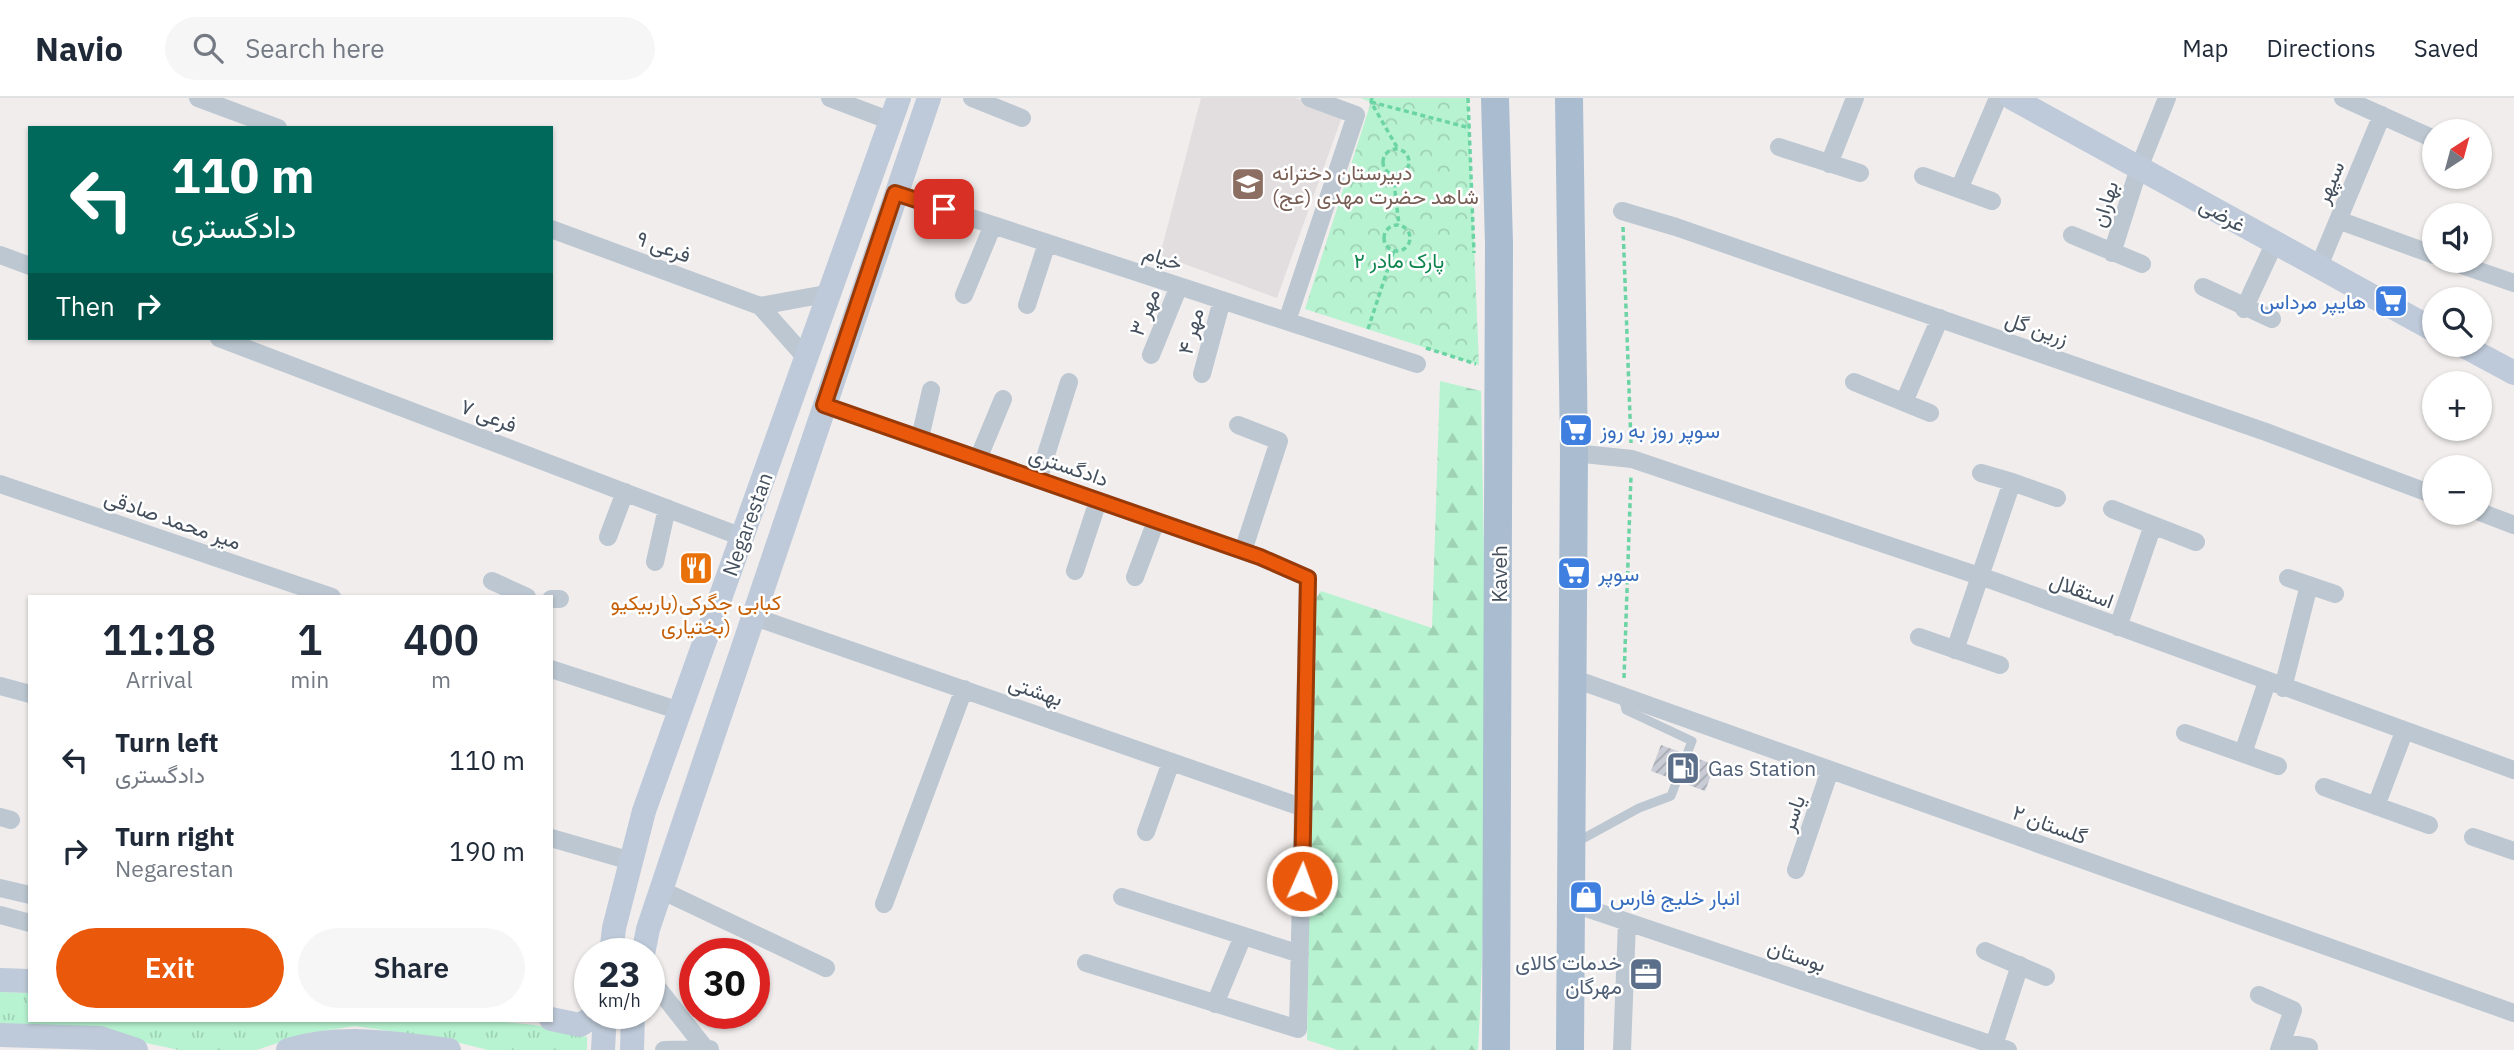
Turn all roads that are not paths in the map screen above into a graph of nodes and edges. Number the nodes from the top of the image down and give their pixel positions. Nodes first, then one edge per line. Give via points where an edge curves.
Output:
1 (198, 98) edge
2 (830, 98) edge
3 (929, 98) edge
4 (972, 98) edge
5 (1310, 98) edge
6 (1495, 98) edge
7 (1569, 98) edge
8 (1854, 98) edge
9 (1998, 98) edge
10 (2012, 98) edge
11 (2166, 98) edge
12 (2343, 98) edge
13 (895, 110) edge
14 (2382, 115) junction
15 (1022, 118) dead end
16 (273, 126) edge
17 (2422, 133) edge
18 (1779, 147) dead end
19 (1829, 164) junction
20 (2139, 168) junction
21 (1860, 173) dead end
22 (1923, 176) dead end
23 (1960, 187) junction
24 (895, 193) junction
25 (1992, 201) dead end
26 (1622, 211) road end
27 (2338, 220) junction
28 (993, 225) junction
29 (553, 230) edge
30 (2072, 235) dead end
31 (2275, 242) junction
32 (1047, 243) junction
33 (2422, 251) edge
34 (2112, 253) junction
35 (0, 255) edge
36 (2142, 264) dead end
37 (28, 265) edge
38 (2319, 266) junction
39 (2485, 273) edge
40 (2514, 283) edge
41 (1179, 286) junction
42 (2203, 287) dead end
43 (831, 293) junction
44 (964, 295) dead end
45 (1222, 300) junction
46 (1027, 305) dead end
47 (760, 306) junction
48 (2244, 309) junction
49 (1940, 318) junction
50 (2272, 319) dead end
51 (1287, 321) junction
52 (2422, 323) edge
53 (224, 340) edge
54 (1151, 355) dead end
55 (2484, 357) edge
56 (807, 359) junction
57 (1417, 364) dead end
58 (2514, 373) edge
59 (1202, 374) dead end
60 (1069, 382) dead end
61 (1854, 382) dead end
62 (931, 390) dead end
63 (1003, 399) dead end
64 (1904, 402) junction
65 (824, 405) junction
66 (1930, 413) dead end
67 (1238, 425) dead end
68 (920, 438) junction
69 (1574, 453) junction
70 (978, 459) junction
71 (1981, 473) dead end
72 (1038, 480) junction
73 (2012, 482) junction
74 (0, 484) edge
75 (2422, 490) edge
76 (625, 492) junction
77 (2057, 498) dead end
78 (1098, 501) junction
79 (667, 508) junction
80 (2112, 509) dead end
81 (2492, 516) edge
82 (1156, 521) junction
83 (2514, 524) edge
84 (2152, 525) junction
85 (608, 537) dead end
86 (742, 537) junction
87 (2196, 542) dead end
88 (1243, 551) junction
89 (655, 562) dead end
90 (1075, 571) dead end
91 (1980, 576) junction
92 (1135, 577) dead end
93 (2288, 578) dead end
94 (492, 581) dead end
95 (2309, 585) junction
96 (2335, 594) dead end
97 (326, 595) edge
98 (523, 595) edge
99 (752, 616) junction
100 (2118, 627) junction
101 (1919, 637) dead end
102 (1955, 650) junction
103 (2000, 665) dead end
104 (553, 670) edge
105 (1572, 678) junction
106 (2275, 685) junction
107 (0, 686) edge
108 (964, 690) junction
109 (28, 693) edge
110 (1623, 696) junction
111 (680, 711) junction
112 (2404, 732) junction
113 (2185, 733) dead end
114 (2243, 753) junction
115 (1171, 762) junction
116 (2278, 766) dead end
117 (1830, 770) junction
118 (2514, 770) edge
119 (654, 785) junction
120 (2324, 788) dead end
121 (691, 801) junction
122 (2376, 806) junction
123 (1304, 807) junction
124 (2429, 825) dead end
125 (1146, 832) dead end
126 (2473, 837) dead end
127 (553, 839) edge
128 (1571, 845) junction
129 (2514, 851) edge
130 (631, 861) junction
131 (1796, 870) dead end
132 (0, 888) edge
133 (661, 890) junction
134 (28, 895) edge
135 (1122, 897) dead end
136 (1571, 903) junction
137 (884, 904) dead end
138 (0, 915) edge
139 (28, 922) edge
140 (1627, 922) junction
141 (1243, 936) junction
142 (613, 938) edge
143 (648, 938) edge
144 (1985, 951) dead end
145 (1300, 954) junction
146 (1086, 963) dead end
147 (2020, 965) junction
148 (826, 968) dead end
149 (2046, 976) dead end
150 (0, 980) edge
151 (28, 981) edge
152 (2259, 995) dead end
153 (665, 996) edge
154 (1215, 1004) junction
155 (2514, 1013) edge
156 (553, 1019) edge
157 (574, 1024) edge
158 (602, 1029) edge
159 (632, 1029) edge
160 (0, 1035) edge
161 (2280, 1046) edge
162 (2309, 1047) dead end
163 (2001, 1048) edge
164 (709, 1049) edge
165 (135, 1050) edge
166 (288, 1050) edge
167 (449, 1050) edge
168 (603, 1050) edge
169 (632, 1050) edge
170 (664, 1050) edge
171 (1496, 1050) edge
172 (1570, 1050) edge
173 (1622, 1050) edge

1 - 16 street
2 - 13 street
3 - 24 main road, Negarestan
4 - 15 street
5 - 51 street via 1356,115
6 - 171 main road, Kaveh via 1482,129 1500,527
7 - 69 main road
8 - 19 street
9 - 23 street
10 - 20 main road, غرضی
11 - 20 street, بهاران
12 - 14 street
13 - 43 main road, Negarestan
14 - 17 street
14 - 27 street, سپهر
18 - 19 street
19 - 21 street
20 - 31 main road, غرضی
20 - 34 street, بهاران
22 - 23 street
23 - 25 street
24 - 28 street, خیام
24 - 65 main road, Negarestan
26 - 49 street, زرین گل
27 - 33 street
27 - 38 street, سپهر
28 - 32 street, خیام
28 - 44 street
29 - 47 street, فرعی ۹
30 - 34 street
31 - 38 main road, غرضی
31 - 48 street
32 - 41 street, خیام
32 - 46 street
34 - 36 street
35 - 37 street
38 - 52 main road, غرضی
39 - 40 street
41 - 45 street, خیام
41 - 54 street, مهر ۳
42 - 48 street
43 - 47 street
43 - 56 main road, Negarestan
45 - 51 street, خیام
45 - 59 street, مهر ۴
47 - 56 street
48 - 50 street
49 - 64 street
49 - 75 street, زرین گل
51 - 57 street, خیام
53 - 76 street, فرعی ۷
55 - 58 main road
56 - 86 main road, Negarestan
60 - 72 street
61 - 64 street
62 - 68 street
63 - 70 street
64 - 66 street
65 - 68 street, دادگستری
65 - 99 main road, Negarestan
67 - 88 street via 1279,441
68 - 70 street, دادگستری
69 - 91 street, استقلال via 1632,459
69 - 105 main road
70 - 72 street, دادگستری
71 - 73 street
72 - 78 street, دادگستری
73 - 77 street
73 - 91 street
74 - 97 street, میر محمد صادقی
76 - 79 street, فرعی ۷
76 - 85 street
78 - 82 street, دادگستری
78 - 90 street
79 - 86 street, فرعی ۷
79 - 89 street
80 - 84 street
81 - 83 street
82 - 88 street, دادگستری
82 - 92 street
84 - 87 street
84 - 100 street
86 - 111 main road, Negarestan
88 - 123 street, دادگستری via 1308,578
91 - 100 street, استقلال
91 - 102 street
93 - 95 street
94 - 98 street
95 - 96 street
95 - 106 street
99 - 108 street, بهشتی
99 - 121 main road, Negarestan
100 - 106 street, استقلال
101 - 102 street
102 - 103 street
104 - 111 street
105 - 110 street, گلستان ۲
105 - 128 main road
106 - 112 street, استقلال
106 - 114 street
107 - 109 street
108 - 115 street, بهشتی
108 - 137 street
110 - 117 street, گلستان ۲
110 - 128 lane via 1626,710 1692,741 1671,796
111 - 119 main road, Negarestan
112 - 118 street, استقلال
112 - 122 street
113 - 114 street
114 - 116 street
115 - 123 street, بهشتی
115 - 125 street
117 - 131 street, یاسر
117 - 155 street, گلستان ۲
119 - 121 main road
119 - 130 main road, Negarestan
120 - 122 street
121 - 133 main road, Negarestan
122 - 124 street
123 - 145 street
126 - 129 street
127 - 130 street
128 - 136 main road
130 - 142 main road, Negarestan
132 - 134 street
133 - 143 main road, Negarestan
133 - 148 street
135 - 141 street
136 - 140 street, بوستان
136 - 172 main road
138 - 139 street
140 - 163 street, بوستان
140 - 173 street
141 - 145 street
141 - 154 street
144 - 147 street
145 - 154 street via 1297,1029
146 - 154 street
147 - 149 street
147 - 163 street
150 - 151 main road
152 - 161 street via 2293,1010
153 - 164 street
156 - 157 main road
158 - 168 main road
159 - 169 main road
160 - 165 main road via 100,1038
161 - 162 street
164 - 170 street
166 - 167 main road via 357,1039

